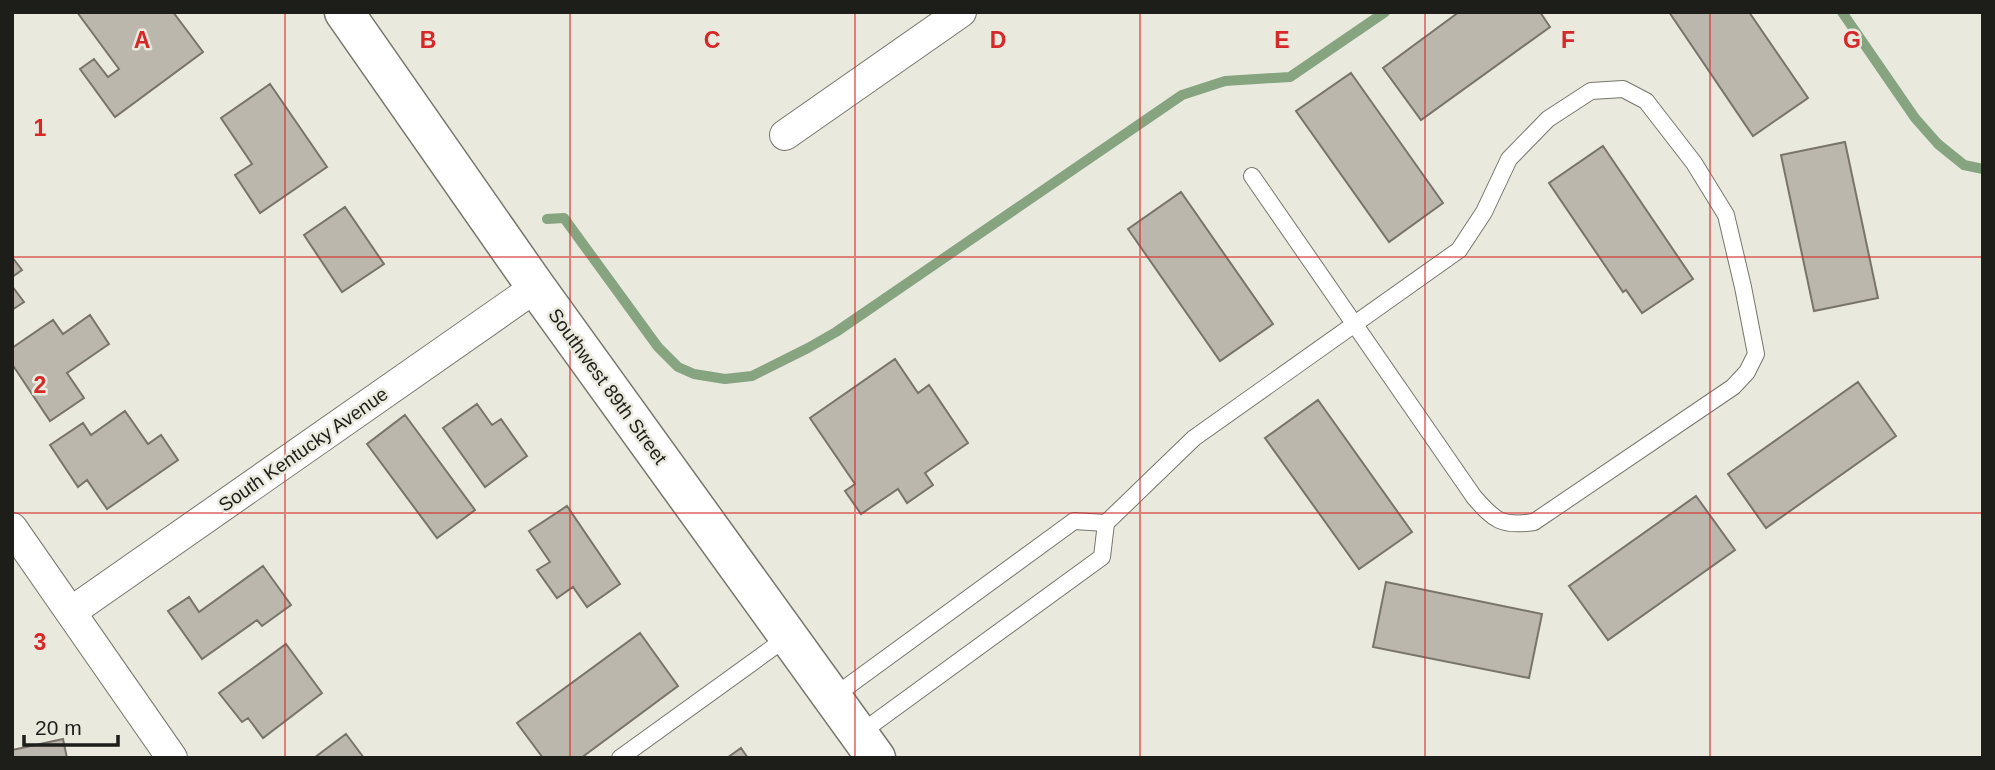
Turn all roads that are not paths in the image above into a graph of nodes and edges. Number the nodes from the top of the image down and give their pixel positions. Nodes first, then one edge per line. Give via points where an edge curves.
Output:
1 (344, 12) edge
2 (961, 12) edge
3 (785, 135) dead end
4 (1252, 176) dead end
5 (536, 287) junction
6 (1355, 324) junction
7 (1106, 523) junction
8 (12, 528) edge
9 (71, 612) junction
10 (789, 636) junction
11 (833, 697) junction
12 (867, 746) edge
13 (173, 758) edge
14 (620, 758) edge

1 - 5 main road, Southwest 89th Street
2 - 3 street
4 - 6 lane
5 - 9 street, South Kentucky Avenue
5 - 10 main road, Southwest 89th Street
6 - 6 lane via 1459,250 1484,212 1509,159 1548,119 1591,91 1623,89 1646,102 1694,163 1726,215 1756,354 1733,387 1534,522 1517,525 1493,518 1474,497
6 - 7 lane via 1194,438
7 - 11 lane via 1074,521
7 - 12 lane via 1102,557
8 - 9 street
9 - 13 street
10 - 11 main road, Southwest 89th Street
10 - 14 lane
11 - 12 main road, Southwest 89th Street

